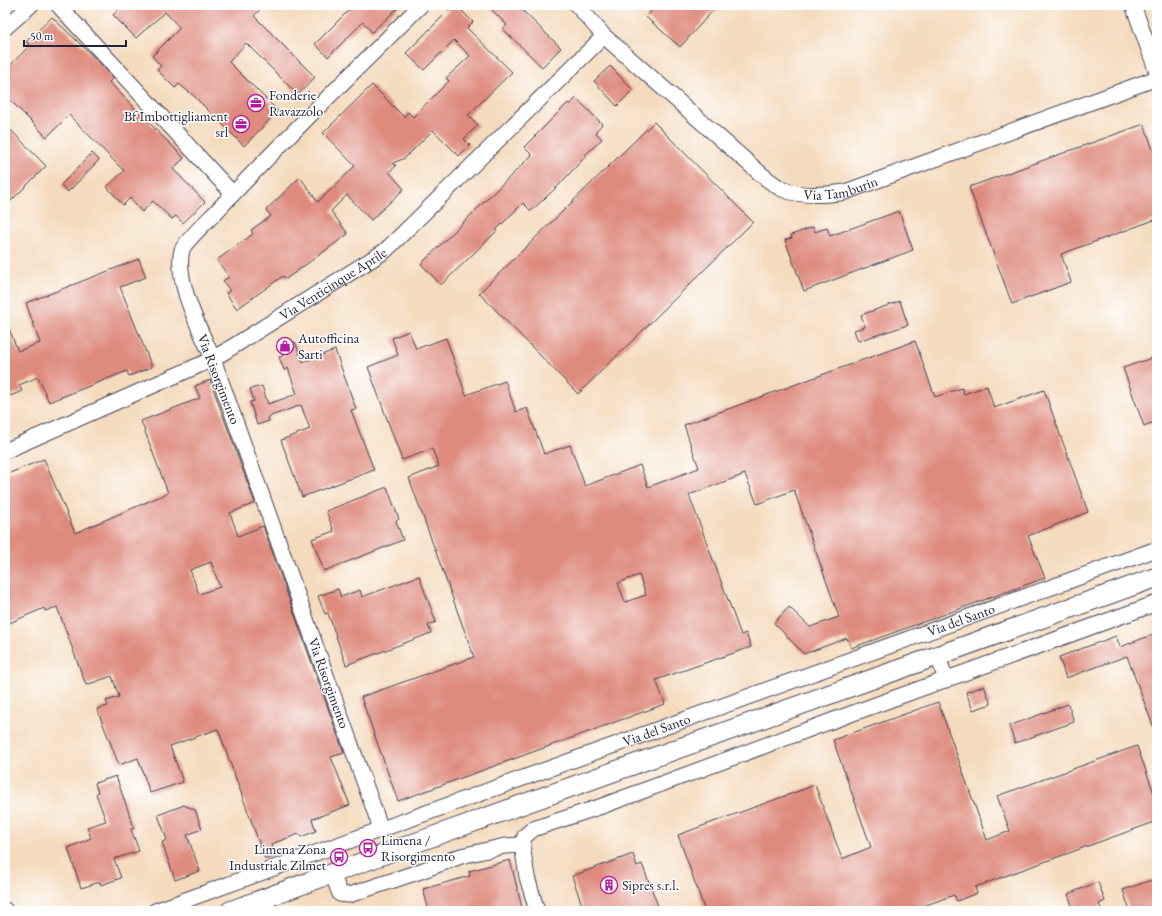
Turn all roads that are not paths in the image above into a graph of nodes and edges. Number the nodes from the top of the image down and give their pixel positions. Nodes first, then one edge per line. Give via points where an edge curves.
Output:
1 (31, 5) edge
2 (58, 5) edge
3 (421, 5) edge
4 (577, 5) edge
5 (1133, 5) edge
6 (5, 28) edge
7 (604, 36) junction
8 (1157, 72) edge
9 (1157, 78) edge
10 (233, 194) junction
11 (213, 359) junction
12 (5, 451) edge
13 (1157, 549) edge
14 (1157, 577) edge
15 (1157, 603) edge
16 (938, 656) junction
17 (946, 680) junction
18 (381, 828) junction
19 (522, 845) junction
20 (332, 873) junction
21 (155, 911) edge
22 (230, 911) edge
23 (537, 911) edge

1 - 6 street
2 - 10 street
3 - 10 street, Via Risorgimento
4 - 7 street, Via Tamburin
5 - 8 street
7 - 9 street, Via Tamburin via 771,183 783,189 809,194 845,192
7 - 11 street, Via Venticinque Aprile via 385,251
10 - 11 street, Via Risorgimento via 182,248 180,267 184,286
11 - 12 street, Via Venticinque Aprile
11 - 18 street, Via Risorgimento
13 - 18 street, Via del Santo
14 - 16 street
15 - 17 street
16 - 17 street, Via del Santo
16 - 20 street
17 - 19 street via 533,829 525,836
18 - 21 street, Via del Santo
19 - 20 street via 461,856 349,895 340,894
19 - 23 street via 527,877
20 - 22 street

